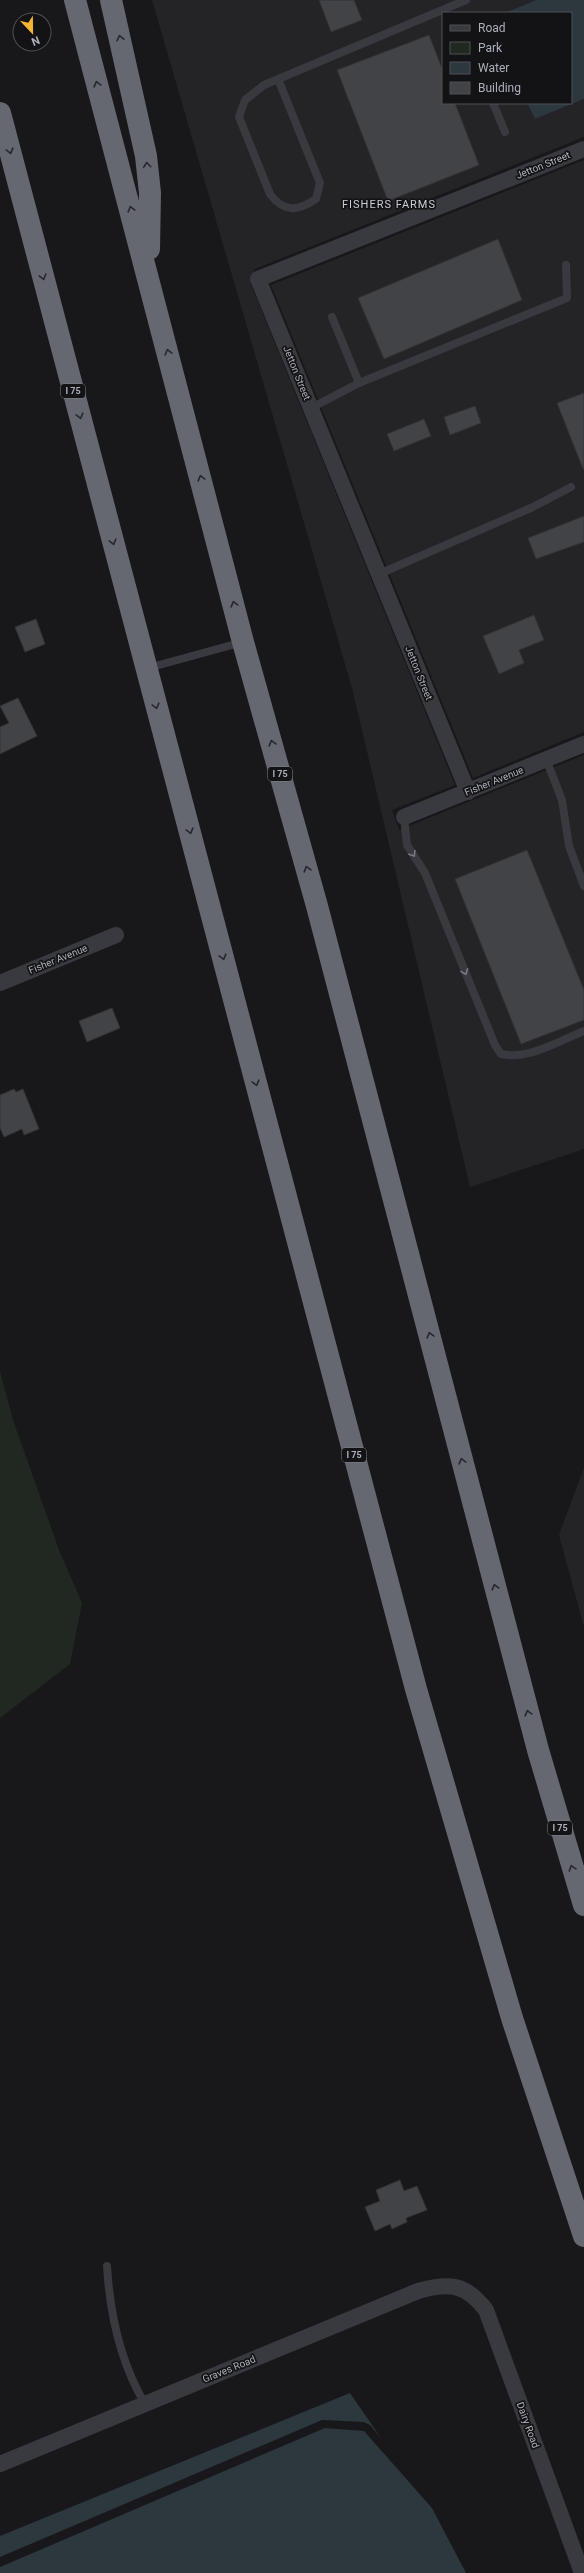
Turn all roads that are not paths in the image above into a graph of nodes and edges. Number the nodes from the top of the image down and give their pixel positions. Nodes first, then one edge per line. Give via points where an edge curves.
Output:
1 (75, 0) edge
2 (111, 0) edge
3 (466, 0) edge
4 (455, 9) edge
5 (442, 14) edge
6 (278, 79) junction
7 (493, 104) edge
8 (0, 113) edge
9 (505, 132) dead end
10 (584, 149) edge
11 (566, 265) dead end
12 (148, 274) junction
13 (332, 317) dead end
14 (359, 383) junction
15 (311, 408) junction
16 (571, 487) dead end
17 (379, 574) junction
18 (243, 642) junction
19 (146, 668) junction
20 (584, 744) edge
21 (546, 759) junction
22 (468, 792) junction
23 (404, 817) joint
24 (584, 886) edge
25 (116, 935) dead end
26 (0, 983) edge
27 (584, 1031) edge
28 (584, 1905) edge
29 (584, 2236) edge
30 (107, 2266) dead end
31 (460, 2287) joint
32 (145, 2404) junction
33 (0, 2464) edge
34 (582, 2573) edge

12 -> 1 highway, I 75
12 -> 2 highway via 150,193 146,156
3 - 4 lane
5 - 6 lane
6 - 6 lane via 264,85 245,100 239,117 270,194 278,204 288,208 303,208 316,200 320,184
7 - 9 lane
8 -> 19 highway, I 75
10 - 15 street, Jetton Street via 258,279
11 - 14 lane via 567,298
18 -> 12 highway, I 75
13 - 14 lane
14 - 15 lane
15 - 17 street, Jetton Street
16 - 17 lane via 533,507
17 - 22 street, Jetton Street
18 - 19 lane
28 -> 18 highway, I 75 via 538,1750 317,906
19 -> 29 highway, I 75 via 416,1689 512,2018
20 - 21 street, Fisher Avenue
21 - 22 street, Fisher Avenue
21 - 24 lane via 562,800 569,846
22 - 23 street, Fisher Avenue
23 -> 27 lane via 407,845 425,873 495,1045 501,1054 513,1056 532,1052
25 - 26 street, Fisher Avenue
30 - 32 lane via 110,2303 124,2362
31 - 32 street, Graves Road via 440,2285 418,2291
31 - 34 street, Dairy Road via 476,2297 486,2310
32 - 33 street, Graves Road

